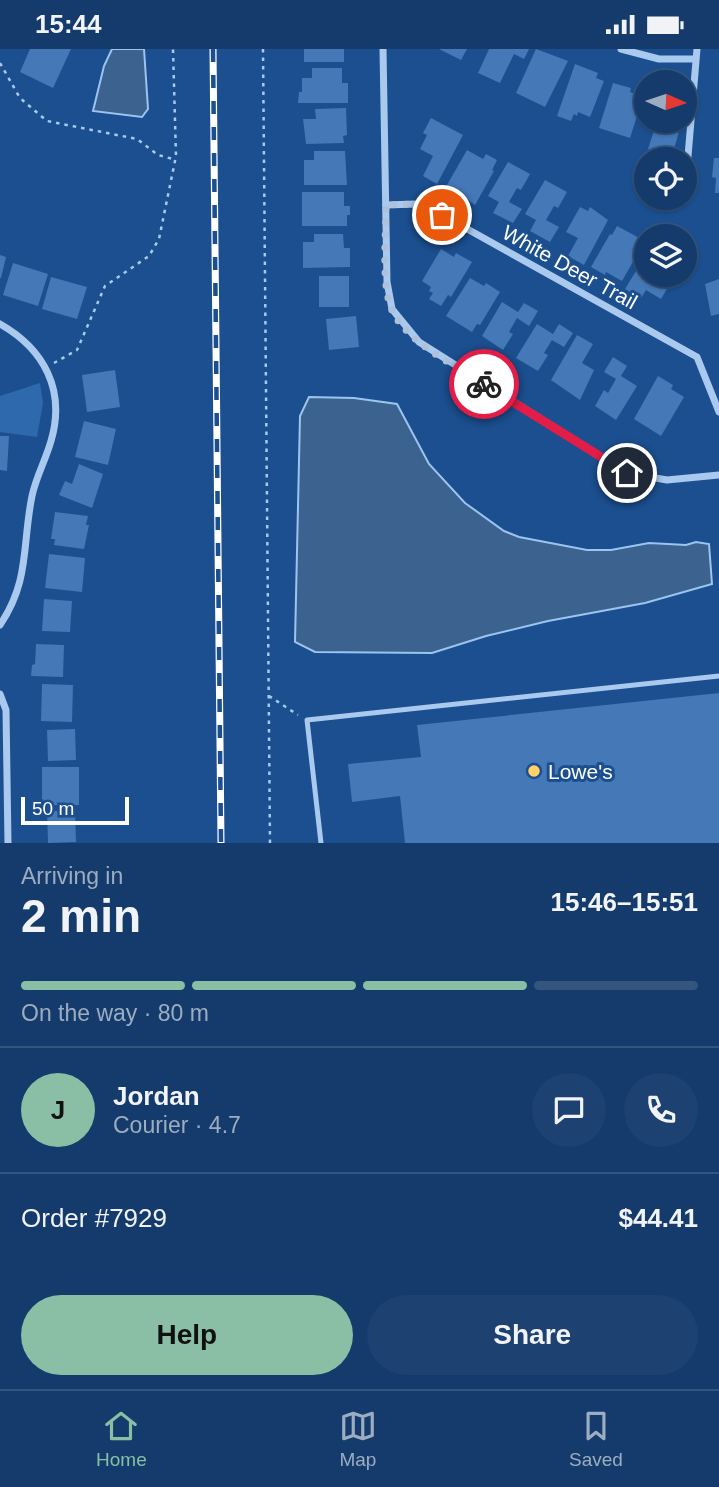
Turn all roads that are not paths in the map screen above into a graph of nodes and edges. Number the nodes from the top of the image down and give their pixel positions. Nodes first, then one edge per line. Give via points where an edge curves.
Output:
1 (383, 49) edge
2 (621, 49) edge
3 (697, 49) edge
4 (695, 59) junction
5 (688, 147) edge
6 (386, 205) junction
7 (0, 324) edge
8 (719, 411) edge
9 (719, 475) edge
10 (0, 625) edge
11 (719, 675) edge
12 (0, 694) edge
13 (8, 843) edge
14 (321, 843) edge

1 - 6 street
2 - 4 street via 659,59
3 - 4 street
4 - 5 street
6 - 8 street, White Deer Trail via 415,204 435,211 696,358
6 - 9 street via 391,309 419,342 627,473 667,480
7 - 10 street via 21,336 46,367 56,404 52,438 32,495 22,580
11 - 14 lane via 307,720
12 - 13 street via 6,711

